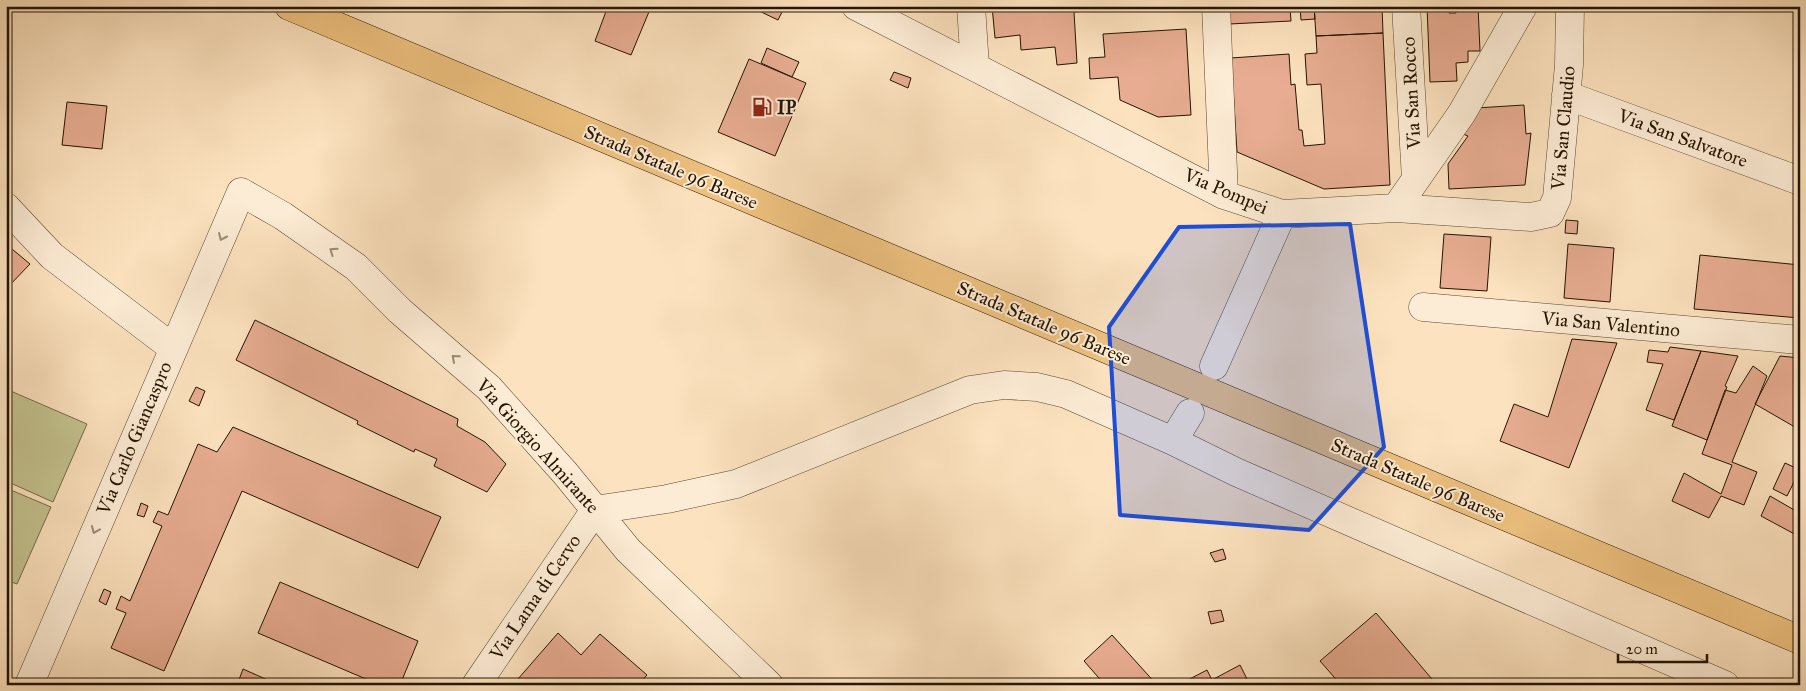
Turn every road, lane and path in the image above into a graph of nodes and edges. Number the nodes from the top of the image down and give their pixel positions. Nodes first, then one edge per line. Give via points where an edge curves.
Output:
1 (289, 6) edge
2 (856, 6) edge
3 (971, 6) edge
4 (1216, 6) edge
5 (1406, 6) edge
6 (1523, 6) edge
7 (1570, 6) edge
8 (975, 67) junction
9 (1566, 95) junction
10 (1416, 179) junction
11 (1800, 181) edge
12 (241, 192) joint
13 (1224, 195) junction
14 (6, 207) edge
15 (1396, 208) junction
16 (1282, 214) junction
17 (1422, 307) dead end
18 (1800, 340) edge
19 (173, 348) junction
20 (1214, 366) dead end
21 (1190, 413) dead end
22 (1173, 441) junction
23 (595, 510) junction
24 (1800, 640) edge
25 (29, 685) edge
26 (476, 685) edge
27 (769, 685) edge
28 (1725, 685) edge

1 - 24 main road, Strada Statale 96 Barese
2 - 8 street, Via Pompei
3 - 8 street
4 - 13 street
5 - 10 street, Via San Rocco
6 - 10 street via 1462,113
7 - 9 street, Via San Claudio
8 - 13 street, Via Pompei
9 - 11 street, Via San Salvatore
9 - 15 street, Via San Claudio via 1557,198 1550,213 1531,217
10 - 15 street
12 -> 19 street, Via Carlo Giancaspro
23 -> 12 street, Via Giorgio Almirante via 489,388 400,311 356,267 283,216
13 - 16 street, Via Pompei
14 - 19 street via 52,256
15 - 16 street, Via Pompei
16 - 20 street
17 - 18 street, Via San Valentino
19 -> 25 street, Via Carlo Giancaspro
21 - 22 street
22 - 23 street via 1066,394 1037,386 1004,385 970,390 736,484
22 - 28 street via 1236,472
23 - 26 street, Via Lama di Cervo
23 - 27 street, Via Giorgio Almirante via 628,550

